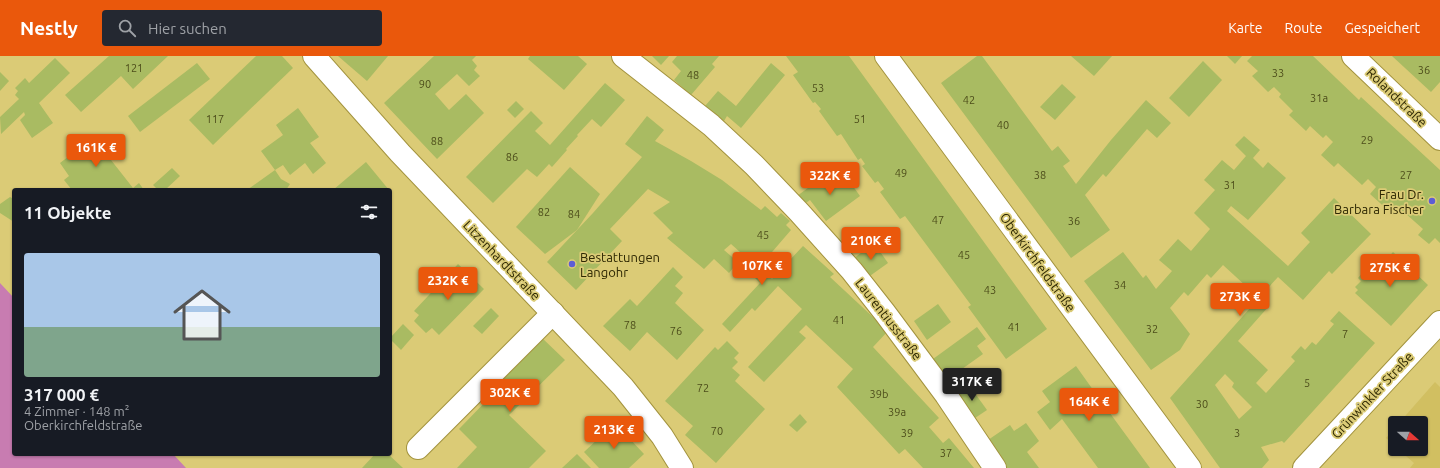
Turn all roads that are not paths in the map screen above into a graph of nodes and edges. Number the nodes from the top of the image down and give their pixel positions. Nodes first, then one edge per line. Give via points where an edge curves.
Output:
1 (314, 56) edge
2 (623, 56) edge
3 (886, 56) edge
4 (1353, 56) edge
5 (1440, 139) edge
6 (553, 313) junction
7 (1440, 322) edge
8 (418, 448) dead end
9 (682, 468) edge
10 (996, 468) edge
11 (1190, 468) edge
12 (1304, 468) edge

1 - 6 street, Litzenhardtstraße via 400,153
2 - 10 street, Laurentiusstraße via 711,125 799,212 852,271 885,313
3 - 11 street, Oberkirchfeldstraße
4 - 5 street, Rolandstraße
6 - 8 street
6 - 9 street, Litzenhardtstraße via 623,387 662,436
7 - 12 street, Grünwinkler Straße

